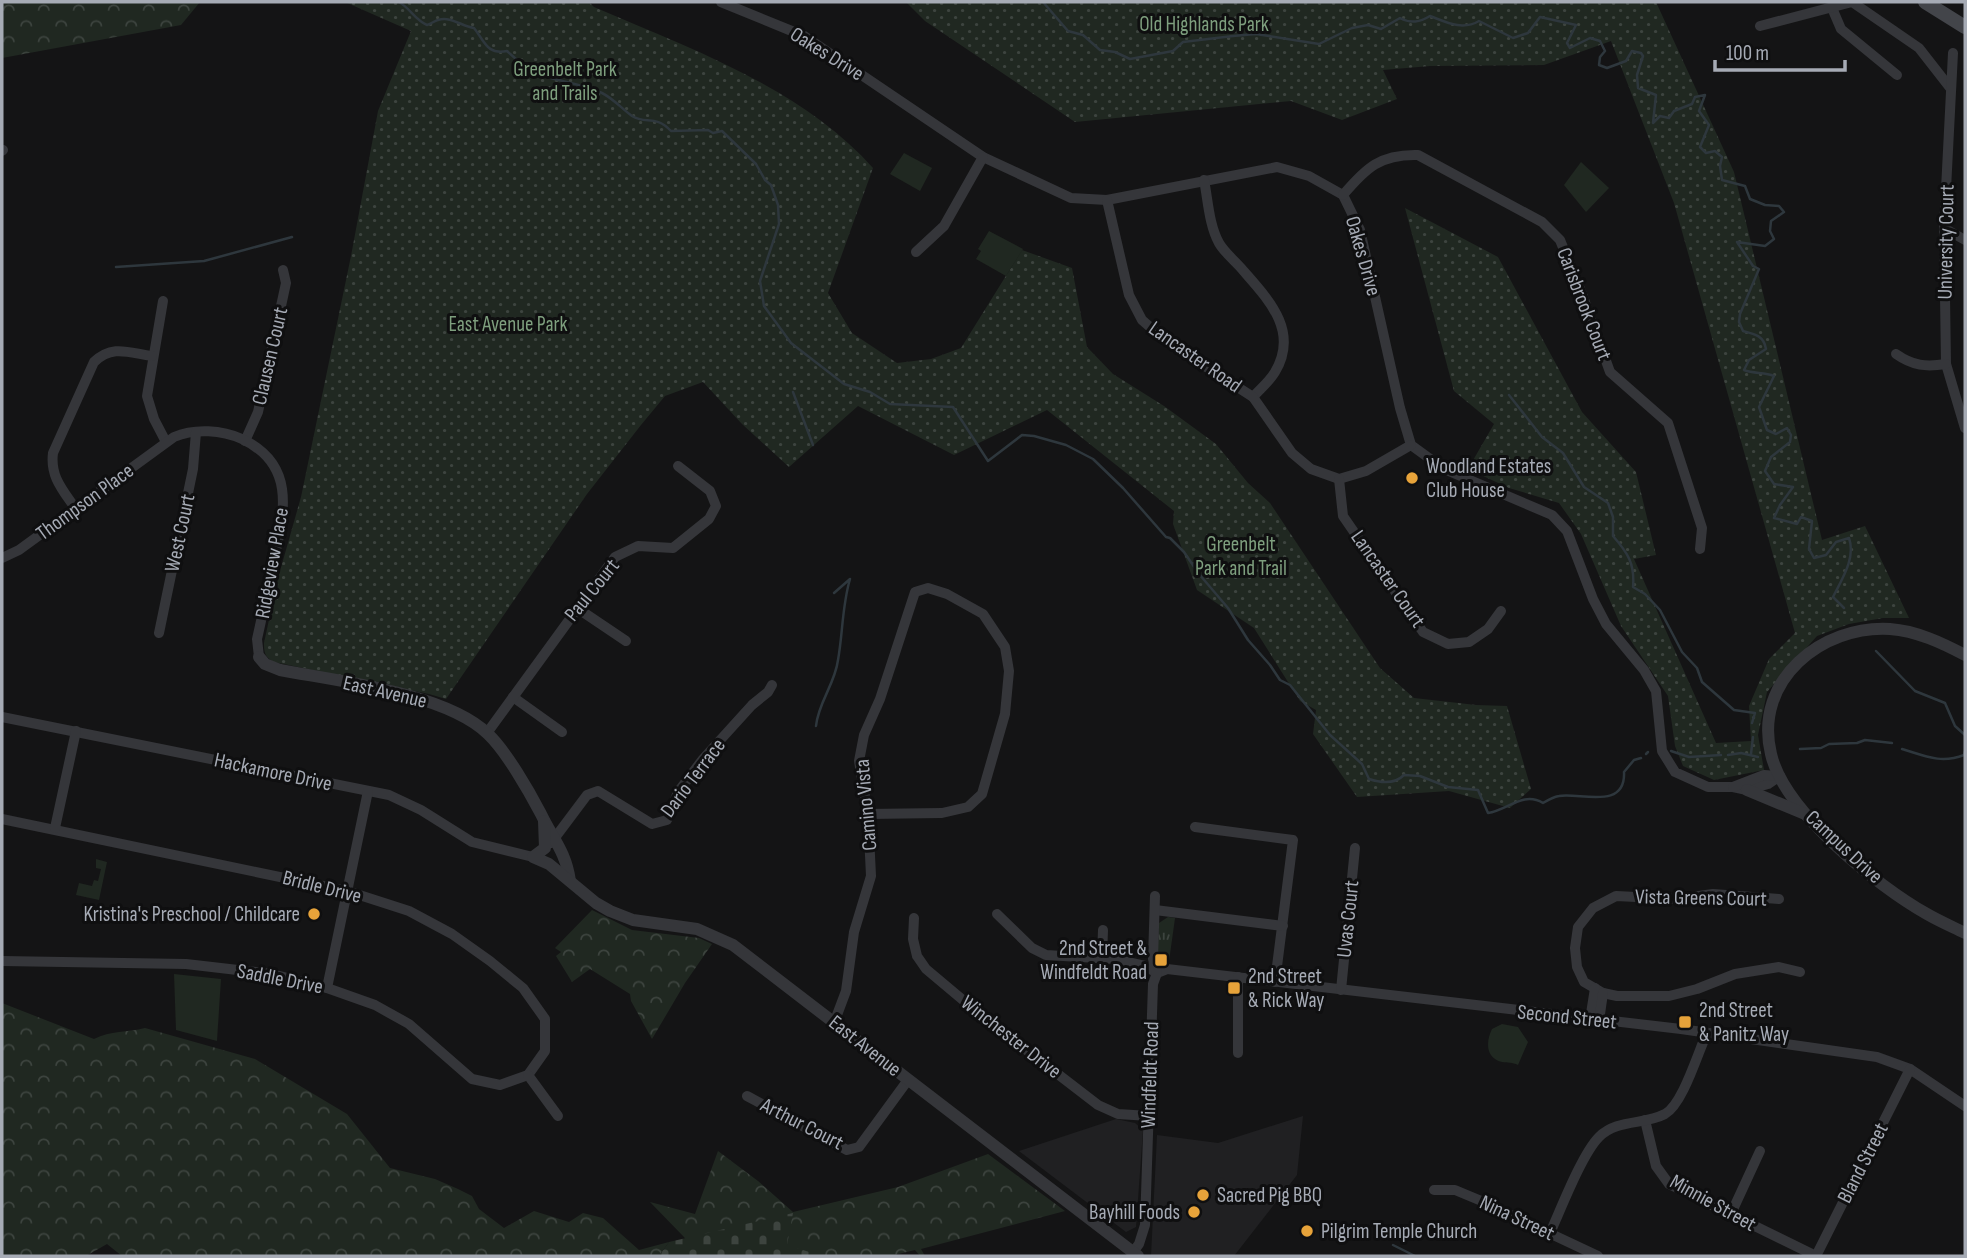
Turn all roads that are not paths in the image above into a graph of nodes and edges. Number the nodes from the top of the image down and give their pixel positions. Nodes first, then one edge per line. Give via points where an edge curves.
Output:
1 (721, 2) edge
2 (1925, 2) edge
3 (1832, 8) junction
4 (1760, 26) dead end
5 (1965, 27) edge
6 (1954, 53) dead end
7 (1897, 75) dead end
8 (1951, 89) junction
9 (983, 157) junction
10 (1204, 180) junction
11 (1343, 195) junction
12 (1107, 200) junction
13 (1944, 228) junction
14 (1965, 240) edge
15 (916, 252) dead end
16 (283, 270) dead end
17 (163, 301) dead end
18 (1896, 354) dead end
19 (152, 356) junction
20 (1946, 364) junction
21 (1253, 397) junction
22 (1965, 428) edge
23 (196, 432) junction
24 (246, 441) junction
25 (166, 442) junction
26 (1411, 445) junction
27 (678, 466) dead end
28 (1339, 479) junction
29 (75, 508) junction
30 (1700, 549) dead end
31 (2, 558) edge
32 (577, 608) junction
33 (1501, 611) dead end
34 (159, 633) dead end
35 (626, 641) dead end
36 (1965, 655) edge
37 (259, 657) joint
38 (772, 685) dead end
39 (513, 697) junction
40 (2, 717) edge
41 (76, 731) junction
42 (562, 732) dead end
43 (488, 733) junction
44 (1780, 776) junction
45 (1733, 787) junction
46 (1747, 790) junction
47 (368, 791) junction
48 (868, 814) junction
49 (1805, 814) junction
50 (2, 819) edge
51 (544, 821) junction
52 (1195, 827) dead end
53 (55, 828) junction
54 (556, 838) junction
55 (545, 848) junction
56 (1355, 848) dead end
57 (533, 857) junction
58 (570, 881) junction
59 (347, 891) junction
60 (1155, 896) dead end
61 (1779, 899) dead end
62 (1155, 910) junction
63 (997, 914) dead end
64 (914, 918) dead end
65 (1283, 926) junction
66 (1103, 930) dead end
67 (1965, 933) edge
68 (1102, 958) junction
69 (2, 961) edge
70 (1800, 972) dead end
71 (1157, 973) junction
72 (1238, 977) junction
73 (1275, 982) junction
74 (327, 988) junction
75 (1341, 990) junction
76 (1599, 991) junction
77 (1595, 1021) junction
78 (834, 1023) junction
79 (1707, 1033) junction
80 (1238, 1053) dead end
81 (1910, 1069) junction
82 (528, 1075) junction
83 (908, 1080) junction
84 (747, 1096) dead end
85 (1965, 1106) edge
86 (558, 1116) dead end
87 (1149, 1116) junction
88 (1645, 1120) junction
89 (1760, 1151) dead end
90 (1434, 1190) dead end
91 (1730, 1216) junction
92 (1550, 1233) junction
93 (1135, 1254) edge
94 (1598, 1256) edge
95 (1816, 1256) edge

1 - 9 street, Oakes Drive via 804,36
2 - 5 main road
3 - 4 street
3 - 7 street via 1841,29
3 - 8 street via 1852,2 1919,48
6 - 8 street, University Court
8 - 13 street, University Court
9 - 12 street, Oakes Drive via 1071,198
9 - 15 street via 944,226
10 - 11 street, Oakes Drive via 1277,167 1309,176
10 - 12 street, Oakes Drive
10 - 21 street via 1219,243 1282,322 1281,359
11 - 26 street, Oakes Drive via 1360,230
11 - 30 street, Carisbrook Court via 1379,161 1397,154 1418,155 1542,222 1560,240 1610,372 1668,423 1702,528
12 - 21 street, Lancaster Road via 1129,295 1142,320 1166,341
13 - 14 street
13 - 20 street, University Court
16 - 24 street, Clausen Court via 284,296 258,412
17 - 19 street
18 - 20 street via 1926,367
19 - 25 street via 147,396
19 - 29 street via 113,350 94,362 51,466
20 - 22 street, University Court
21 - 28 street, Lancaster Road via 1292,453 1311,469
23 - 24 street, Ridgeview Place via 221,432
23 - 25 street, Ridgeview Place
23 - 34 street, West Court via 193,469
24 - 37 street, Ridgeview Place via 270,461 280,478 284,499 257,639
25 - 29 street, Thompson Place
26 - 28 street via 1366,471
26 - 45 street via 1444,469 1552,514 1567,531 1606,624 1656,691 1662,751 1675,772 1709,787
27 - 32 street, Paul Court via 710,491 716,506 709,519 673,548 639,546 615,557
28 - 33 street, Lancaster Court via 1343,516 1423,632 1448,644 1469,642 1488,629
29 - 31 street, Thompson Place
32 - 35 street
32 - 39 street, Paul Court
36 - 44 street, Campus Drive via 1940,642 1891,629 1843,634 1821,645 1789,669 1777,689 1769,731 1770,754
37 - 43 street, East Avenue via 280,670 424,698
38 - 54 street, Dario Terrace via 703,759 678,792 667,820 652,824 598,791 586,795
39 - 42 street
39 - 43 street, Paul Court
40 - 41 street, Hackamore Drive
41 - 47 street, Hackamore Drive
41 - 53 street
43 - 51 street, East Avenue via 528,789
44 - 45 street via 1764,775
44 - 46 street
44 - 49 street, Campus Drive
45 - 46 street
46 - 49 street
47 - 57 street, Hackamore Drive via 421,810 472,842
47 - 59 street
48 - 48 street, Camino Vista via 942,813 968,807 982,794 1004,714 1009,671 1005,647 983,614 929,588 915,592 864,735 859,761
48 - 78 street, Camino Vista via 871,876 854,932 846,991
49 - 67 street, Campus Drive via 1879,882 1926,914
50 - 53 street, Bridle Drive
51 - 54 street, East Avenue
51 - 55 street, East Avenue
52 - 65 street via 1293,840
53 - 59 street, Bridle Drive
54 - 55 street, Dario Terrace
54 - 58 street, East Avenue via 568,862
55 - 57 street
56 - 75 street, Uvas Court
57 - 58 street, East Avenue
58 - 78 street, East Avenue via 621,916 697,929 733,945
59 - 74 street
59 - 82 street, Bridle Drive via 409,911 452,934 523,988 545,1019 545,1051
60 - 62 street, Windfeldt Road
61 - 76 street, Vista Greens Court via 1713,894 1677,899 1616,896 1593,908 1578,927 1577,967 1584,982
62 - 65 street
62 - 71 street, Windfeldt Road via 1153,959
63 - 68 street via 1046,956
64 - 87 street, Winchester Drive via 917,956 926,969 1098,1105 1118,1114
65 - 73 street
66 - 68 street
68 - 71 street via 1145,966
69 - 74 street, Saddle Drive via 186,964 272,974
70 - 76 street via 1779,967 1735,974 1669,996 1617,996
71 - 72 street, Second Street via 1167,969
71 - 87 street, Windfeldt Road
72 - 73 street, Second Street
72 - 80 street
73 - 75 street, Second Street
74 - 82 street, Saddle Drive via 375,1005 409,1024 472,1079 500,1085
75 - 77 street, Second Street
76 - 77 street
77 - 79 street, Second Street
78 - 83 street, East Avenue
79 - 81 street, Second Street via 1877,1057
79 - 88 street via 1681,1094 1667,1113
81 - 85 street, Second Street
81 - 95 street, Bland Street
82 - 86 street
83 - 84 street, Arthur Court via 859,1147 848,1150
83 - 93 street, East Avenue
87 - 93 street, Windfeldt Road via 1145,1225
88 - 91 street, Minnie Street via 1656,1166 1669,1184
88 - 92 street via 1615,1126 1600,1136
89 - 91 street
90 - 92 street, Nina Street via 1455,1190
91 - 95 street, Minnie Street
92 - 94 street, Nina Street

